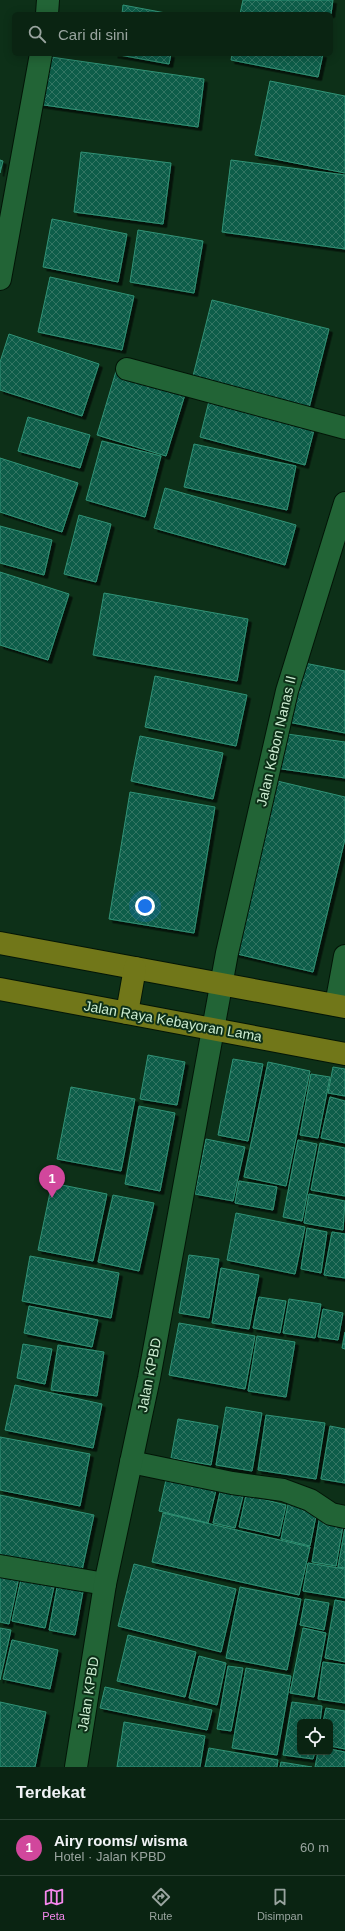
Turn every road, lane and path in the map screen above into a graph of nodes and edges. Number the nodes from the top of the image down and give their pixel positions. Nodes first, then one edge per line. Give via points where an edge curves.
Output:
1 (48, 0) edge
2 (47, 12) edge
3 (41, 56) edge
4 (0, 279) edge
5 (127, 369) dead end
6 (345, 428) edge
7 (345, 503) edge
8 (0, 942) edge
9 (345, 956) edge
10 (135, 968) junction
11 (222, 984) junction
12 (0, 989) edge
13 (340, 1006) edge
14 (127, 1013) junction
15 (215, 1028) junction
16 (345, 1054) edge
17 (131, 1462) junction
18 (345, 1517) edge
19 (0, 1566) edge
20 (105, 1584) junction
21 (76, 1767) edge

1 - 2 street
3 - 4 street
5 - 6 street
7 - 11 street, Jalan Kebon Nanas II via 286,691
8 - 10 main road
9 - 13 street
10 - 11 main road
10 - 14 main road
11 - 13 main road
11 - 15 street, Jalan KPBD
12 - 14 main road, Jalan Raya Kebayoran Lama
14 - 15 main road, Jalan Raya Kebayoran Lama
15 - 16 main road, Jalan Raya Kebayoran Lama
15 - 17 street, Jalan KPBD
17 - 18 street via 283,1490 310,1500 331,1514
17 - 20 street, Jalan KPBD
19 - 20 street
20 - 21 street, Jalan KPBD

